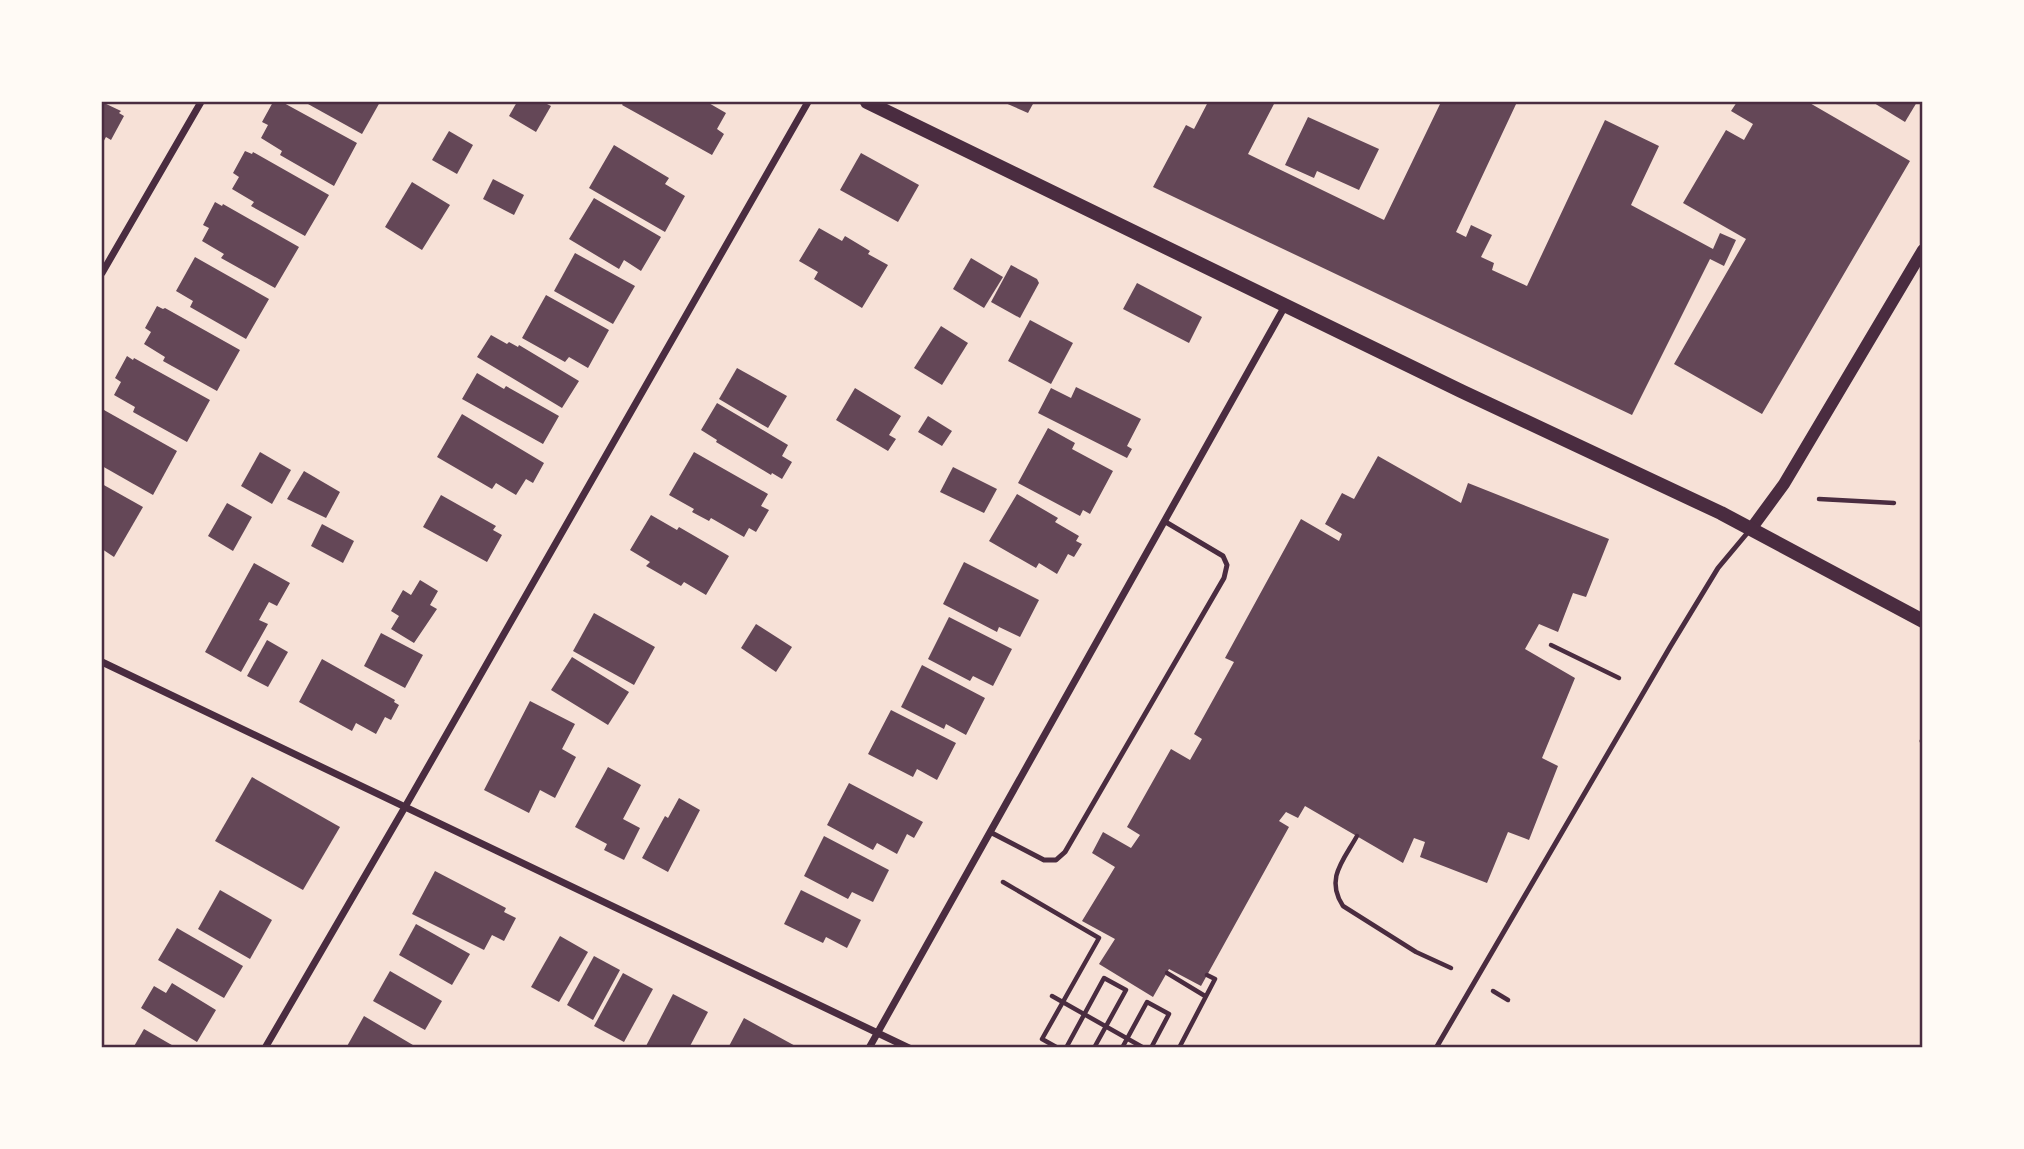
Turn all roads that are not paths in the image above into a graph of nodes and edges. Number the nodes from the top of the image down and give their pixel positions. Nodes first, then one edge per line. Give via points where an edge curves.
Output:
1 (201, 102) edge
2 (808, 102) edge
3 (867, 102) edge
4 (1923, 250) edge
5 (102, 273) edge
6 (1285, 306) junction
7 (1164, 521) junction
8 (1751, 529) junction
9 (1923, 621) edge
10 (102, 662) edge
11 (405, 807) junction
12 (990, 832) junction
13 (878, 1032) junction
14 (265, 1048) edge
15 (869, 1048) edge
16 (909, 1048) edge
17 (1436, 1048) edge

1 - 5 street
2 - 11 street
3 - 6 main road
4 - 8 street via 1784,484
6 - 7 street
6 - 8 main road
7 - 12 street
7 - 12 lane via 1223,556 1227,565 1224,578 1065,852 1056,860 1044,860
8 - 9 main road
8 - 17 lane via 1718,568 1670,647
10 - 11 street
11 - 13 street
11 - 14 street
12 - 13 street
13 - 15 street
13 - 16 street

